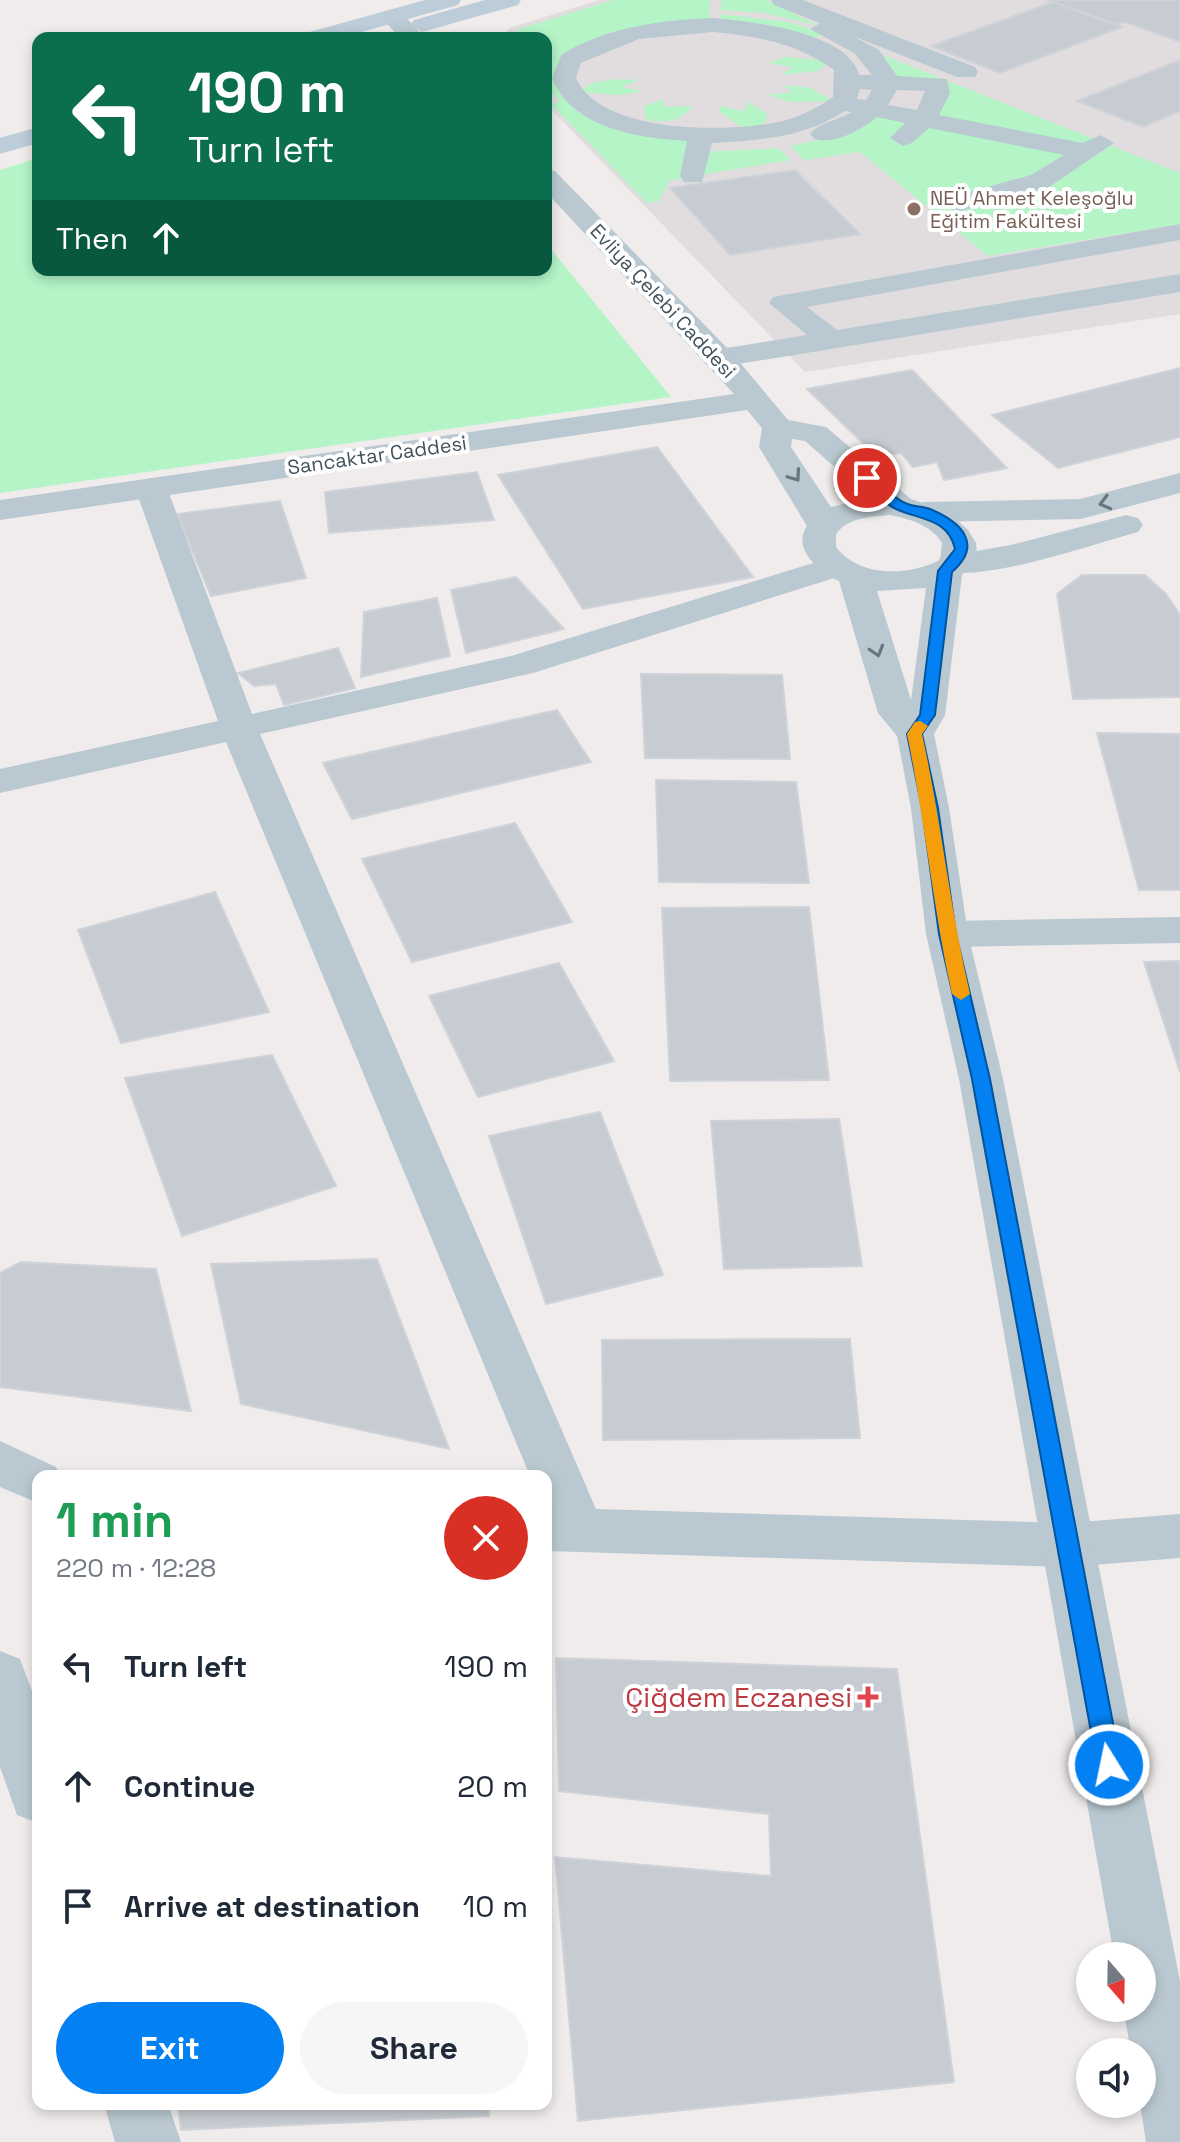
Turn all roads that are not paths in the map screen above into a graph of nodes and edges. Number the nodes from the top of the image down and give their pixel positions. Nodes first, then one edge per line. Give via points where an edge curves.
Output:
1 (450, 0) edge
2 (510, 0) edge
3 (782, 0) edge
4 (715, 12) edge
5 (404, 28) edge
6 (368, 32) edge
7 (834, 34) junction
8 (809, 43) junction
9 (966, 72) dead end
10 (887, 83) junction
11 (845, 92) junction
12 (872, 108) junction
13 (32, 118) edge
14 (924, 119) junction
15 (0, 127) edge
16 (32, 137) edge
17 (900, 141) dead end
18 (700, 142) junction
19 (779, 142) junction
20 (0, 146) edge
21 (693, 176) dead end
22 (552, 183) edge
23 (960, 203) dead end
24 (1180, 232) edge
25 (1180, 283) edge
26 (833, 341) junction
27 (720, 358) junction
28 (754, 400) junction
29 (778, 427) junction
30 (1180, 483) edge
31 (151, 488) junction
32 (911, 509) junction
33 (0, 510) edge
34 (1180, 510) edge
35 (823, 524) junction
36 (949, 568) junction
37 (845, 571) junction
38 (239, 728) junction
39 (915, 734) junction
40 (0, 781) edge
41 (1180, 930) edge
42 (947, 934) junction
43 (0, 1462) edge
44 (539, 1470) edge
45 (32, 1479) edge
46 (552, 1503) edge
47 (563, 1530) edge
48 (1180, 1536) edge
49 (1068, 1545) junction
50 (0, 1676) edge
51 (32, 1777) edge
52 (138, 2110) edge
53 (148, 2142) edge
54 (1179, 2142) edge

1 - 5 main road
2 - 5 main road
3 - 9 street
4 - 7 street via 765,15
4 - 8 street
4 - 18 street via 593,45 570,59 564,78 572,95 595,112
5 - 6 main road
7 - 8 street
7 - 10 street via 879,62
8 - 11 street via 845,67
10 - 11 street
10 - 12 street
10 - 14 street via 938,84 939,95
11 - 12 street
11 - 19 street via 820,116
12 - 14 street
12 - 19 street via 834,132
13 - 15 main road
14 - 17 street
14 - 23 street via 1096,147 1040,181
16 - 20 main road
18 - 19 street
18 - 21 street
22 - 27 street, Evliya Çelebi Caddesi
24 - 26 street via 783,303
25 - 26 street
26 - 27 street
27 - 28 street, Evliya Çelebi Caddesi
28 - 29 street, Evliya Çelebi Caddesi
28 - 31 street, Sancaktar Caddesi
29 - 32 street via 815,434
29 -> 35 street, Evliya Çelebi Caddesi via 775,447
30 -> 32 street via 1081,509
31 - 33 street, Sancaktar Caddesi
31 - 38 street
32 - 35 street via 867,506
32 - 36 street via 949,525 959,536 962,549
34 - 36 street
35 - 37 street via 816,543 822,556
36 - 37 street via 904,582
36 - 39 street via 927,715
37 - 38 street via 520,665
37 -> 39 street via 896,713
38 - 40 street
38 - 44 street
39 - 42 street
41 - 42 street
42 - 49 street via 981,1079
43 - 45 street
46 - 47 street
47 - 49 street
48 - 49 street
49 - 54 street
50 - 51 street
52 - 53 street

